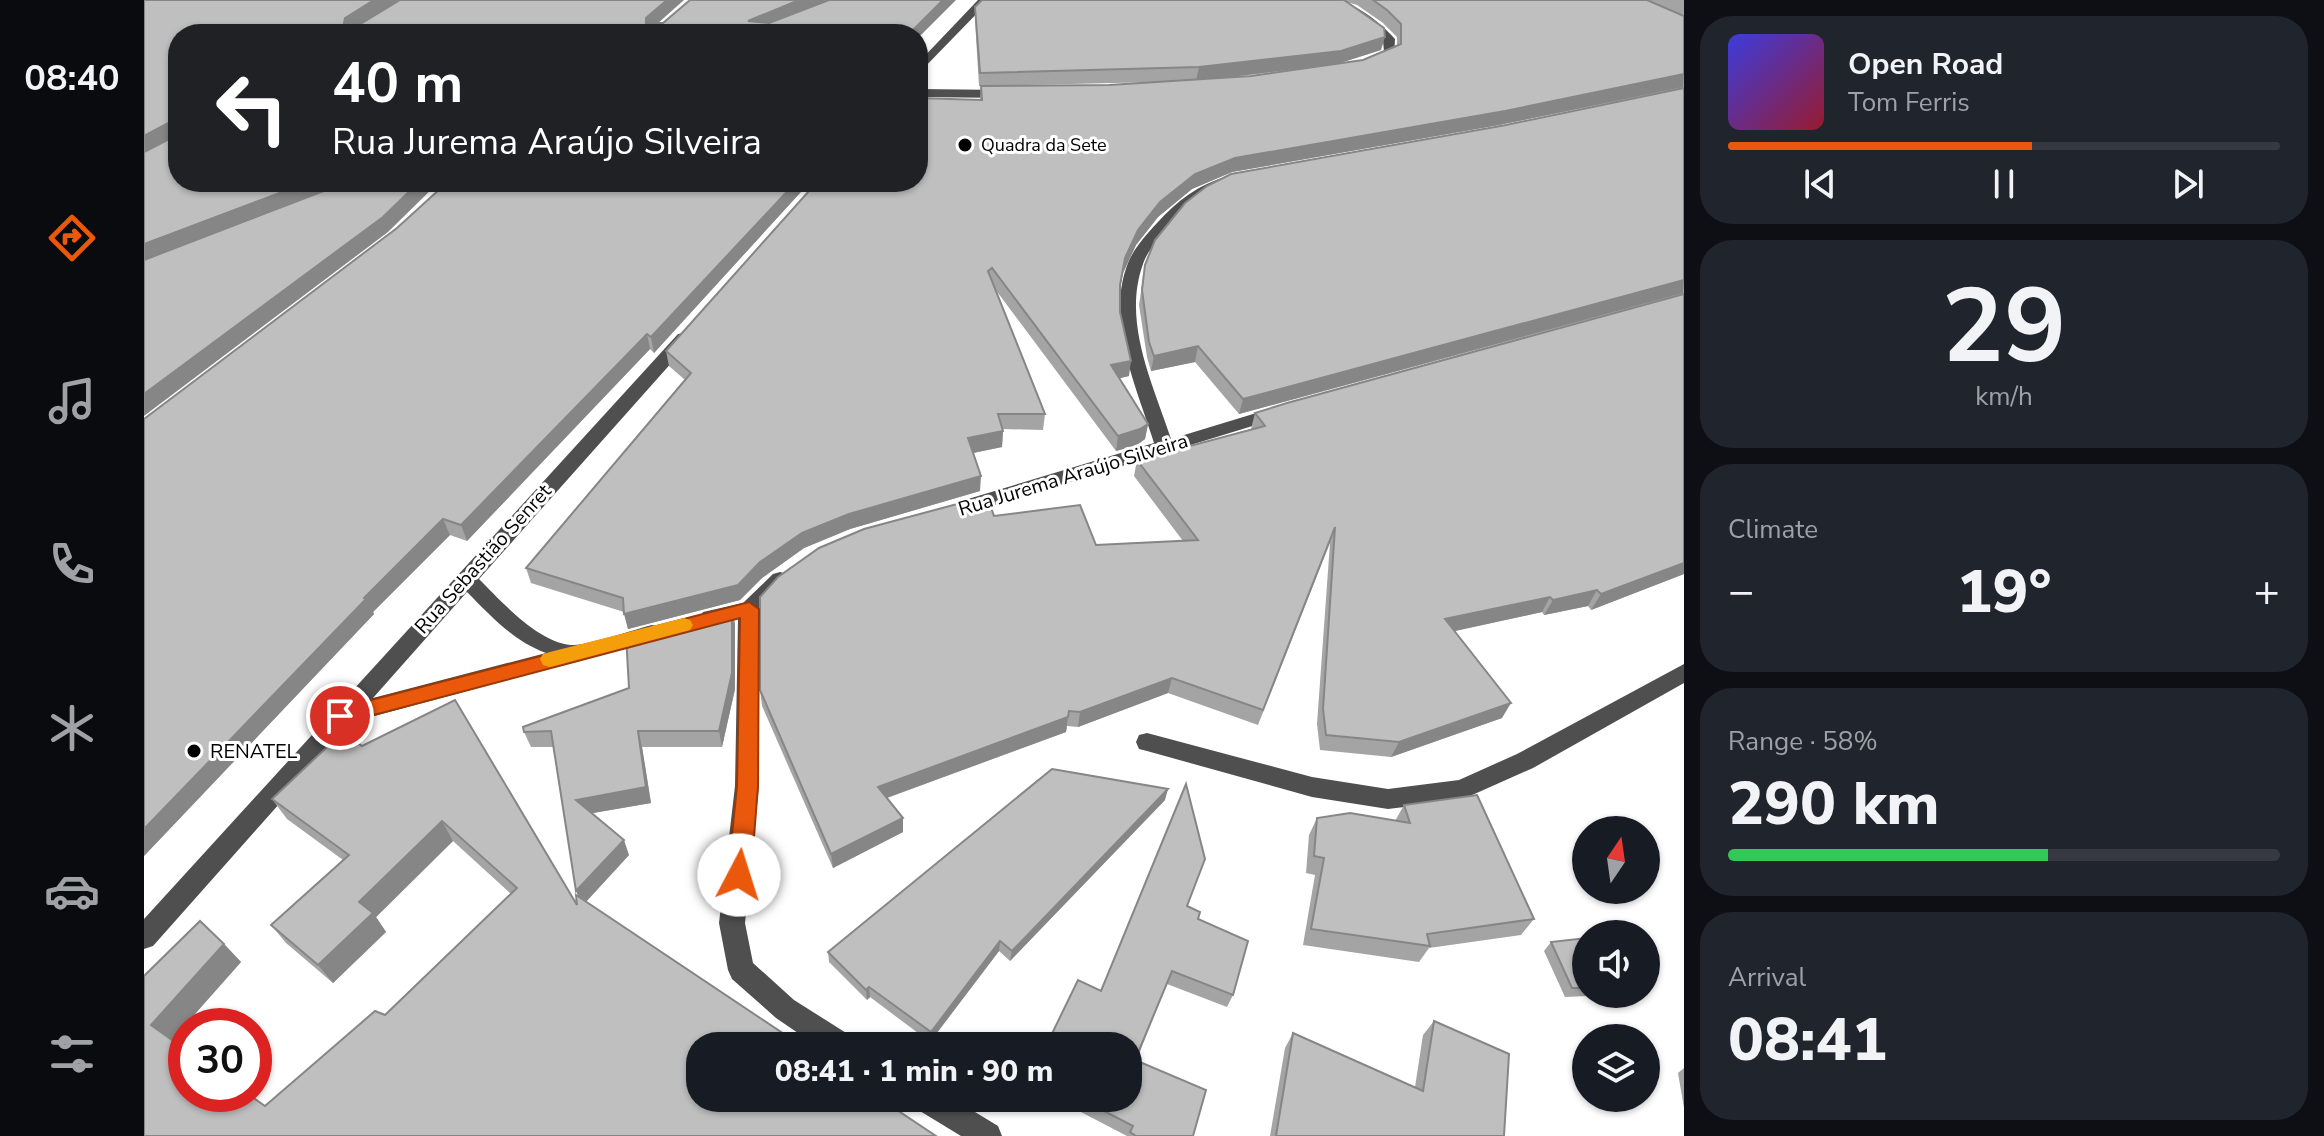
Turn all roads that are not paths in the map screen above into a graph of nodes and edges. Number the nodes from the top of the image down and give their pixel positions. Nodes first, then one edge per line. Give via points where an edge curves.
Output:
1 (984, 0) edge
2 (1334, 0) edge
3 (928, 59) edge
4 (1358, 65) edge
5 (928, 93) edge
6 (1027, 94) edge
7 (1247, 176) edge
8 (700, 320) edge
9 (1291, 408) edge
10 (1165, 448) junction
11 (942, 514) edge
12 (792, 571) edge
13 (466, 579) junction
14 (749, 609) junction
15 (695, 622) edge
16 (668, 629) edge
17 (572, 654) junction
18 (1684, 673) edge
19 (340, 716) junction
20 (1147, 742) dead end
21 (144, 937) edge
22 (820, 1032) edge
23 (948, 1112) edge
24 (988, 1136) edge

1 - 3 street
2 - 4 street via 1389,39 1390,54
5 - 6 street
7 - 10 street via 1206,187 1186,200 1135,263 1126,302 1128,326
8 - 13 street, Rua Sebastião Senret
9 - 10 street, Rua Jurema Araújo Silveira
10 - 11 street, Rua Jurema Araújo Silveira
12 - 14 street
13 - 17 street via 534,640
13 - 19 street, Rua Sebastião Senret
14 - 15 street
14 - 22 street via 747,786 732,923 741,970
16 - 17 street
17 - 19 street
18 - 20 street via 1525,761 1461,790 1388,799 1312,787
19 - 21 street, Rua Sebastião Senret
23 - 24 street

